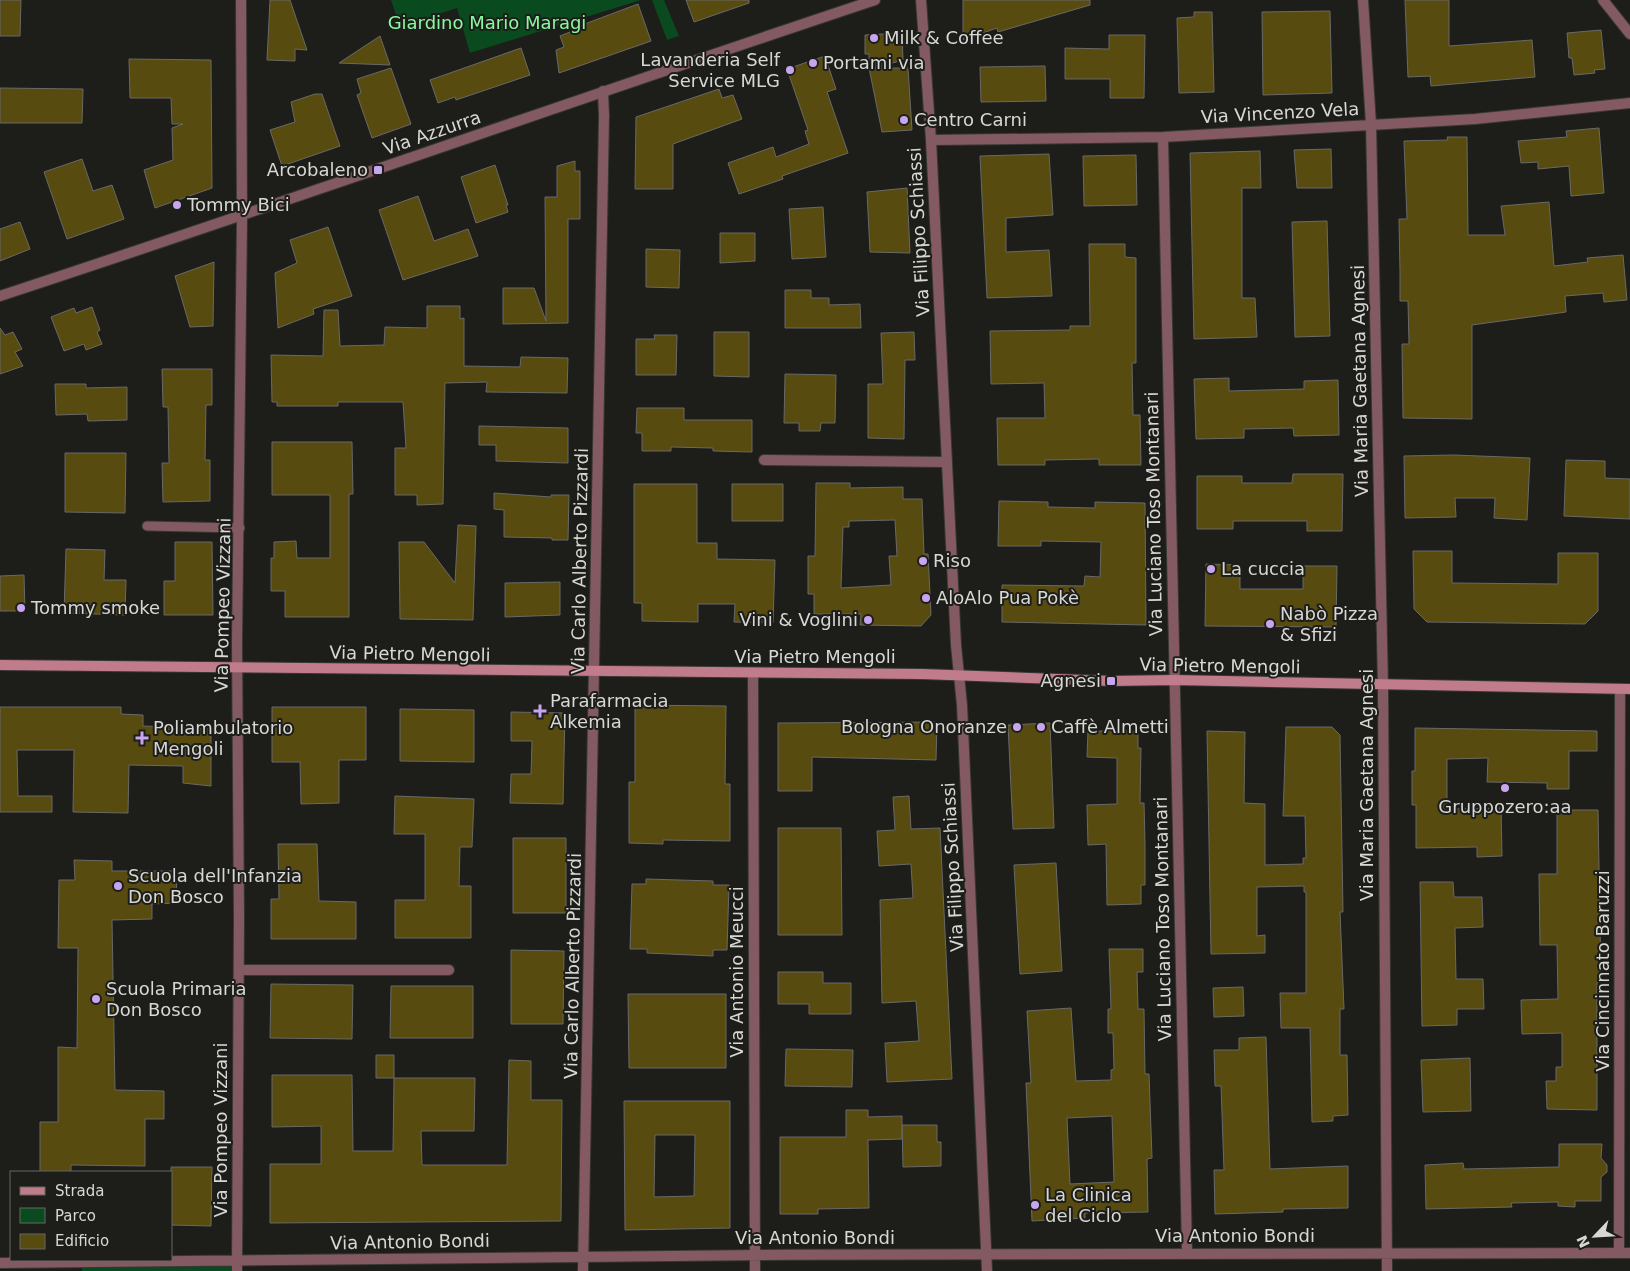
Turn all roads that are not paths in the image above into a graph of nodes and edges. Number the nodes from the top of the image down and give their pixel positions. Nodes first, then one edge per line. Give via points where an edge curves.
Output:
1 (241, 0) edge
2 (875, 0) edge
3 (921, 0) edge
4 (1363, 0) edge
5 (1603, 0) edge
6 (1630, 34) edge
7 (603, 91) junction
8 (1630, 103) edge
9 (1371, 124) junction
10 (1163, 137) junction
11 (931, 140) junction
12 (242, 217) junction
13 (0, 296) edge
14 (764, 460) dead end
15 (946, 462) junction
16 (147, 526) dead end
17 (240, 528) junction
18 (0, 665) edge
19 (238, 668) junction
20 (594, 672) junction
21 (753, 673) junction
22 (958, 675) junction
23 (1174, 680) junction
24 (1383, 686) junction
25 (1625, 689) edge
26 (239, 970) junction
27 (449, 970) dead end
28 (1187, 1251) junction
29 (1386, 1252) junction
30 (1619, 1253) junction
31 (1630, 1253) edge
32 (987, 1254) junction
33 (583, 1255) junction
34 (755, 1255) junction
35 (237, 1260) junction
36 (158, 1261) edge
37 (172, 1261) edge
38 (0, 1263) edge
39 (237, 1271) edge
40 (583, 1271) edge
41 (755, 1271) edge
42 (987, 1271) edge
43 (1387, 1271) edge

1 - 12 street, Via Pompeo Vizzani
2 - 7 street, Via Azzurra
3 - 11 street, Via Filippo Schiassi
4 - 9 street, Via Maria Gaetana Agnesi
5 - 6 street
7 - 12 street, Via Azzurra
7 - 20 street, Via Carlo Alberto Pizzardi
8 - 9 street, Via Vincenzo Vela via 1475,119
9 - 10 street, Via Vincenzo Vela
9 - 24 street, Via Maria Gaetana Agnesi
10 - 11 street, Via Vincenzo Vela
10 - 23 street, Via Luciano Toso Montanari
11 - 15 street, Via Filippo Schiassi
12 - 13 street, Via Azzurra
12 - 17 street, Via Pompeo Vizzani
14 - 15 street
15 - 22 street, Via Filippo Schiassi
16 - 17 lane
17 - 19 street, Via Pompeo Vizzani
18 - 19 main road, Via Pietro Mengoli
19 - 20 main road, Via Pietro Mengoli
19 - 26 street, Via Pompeo Vizzani
20 - 21 main road, Via Pietro Mengoli
20 - 33 street, Via Carlo Alberto Pizzardi
21 - 22 main road, Via Pietro Mengoli
21 - 34 street, Via Antonio Meucci
22 - 23 main road, Via Pietro Mengoli
22 - 32 street, Via Filippo Schiassi
23 - 24 main road, Via Pietro Mengoli
23 - 28 street, Via Luciano Toso Montanari
24 - 25 main road, Via Pietro Mengoli
24 - 29 street, Via Maria Gaetana Agnesi
25 - 30 street, Via Cincinnato Baruzzi
26 - 27 street
26 - 35 street, Via Pompeo Vizzani
28 - 29 street, Via Antonio Bondi
28 - 32 street, Via Antonio Bondi
29 - 30 street, Via Antonio Bondi
29 - 43 street, Via Maria Gaetana Agnesi
30 - 31 street, Via Antonio Bondi
32 - 34 street, Via Antonio Bondi
32 - 42 street, Via Filippo Schiassi
33 - 34 street, Via Antonio Bondi
33 - 35 street, Via Antonio Bondi
33 - 40 street, Via Carlo Alberto Pizzardi
34 - 41 street, Via Antonio Meucci
35 - 37 street, Via Antonio Bondi
35 - 39 street, Via Pompeo Vizzani
36 - 38 street, Via Antonio Bondi

